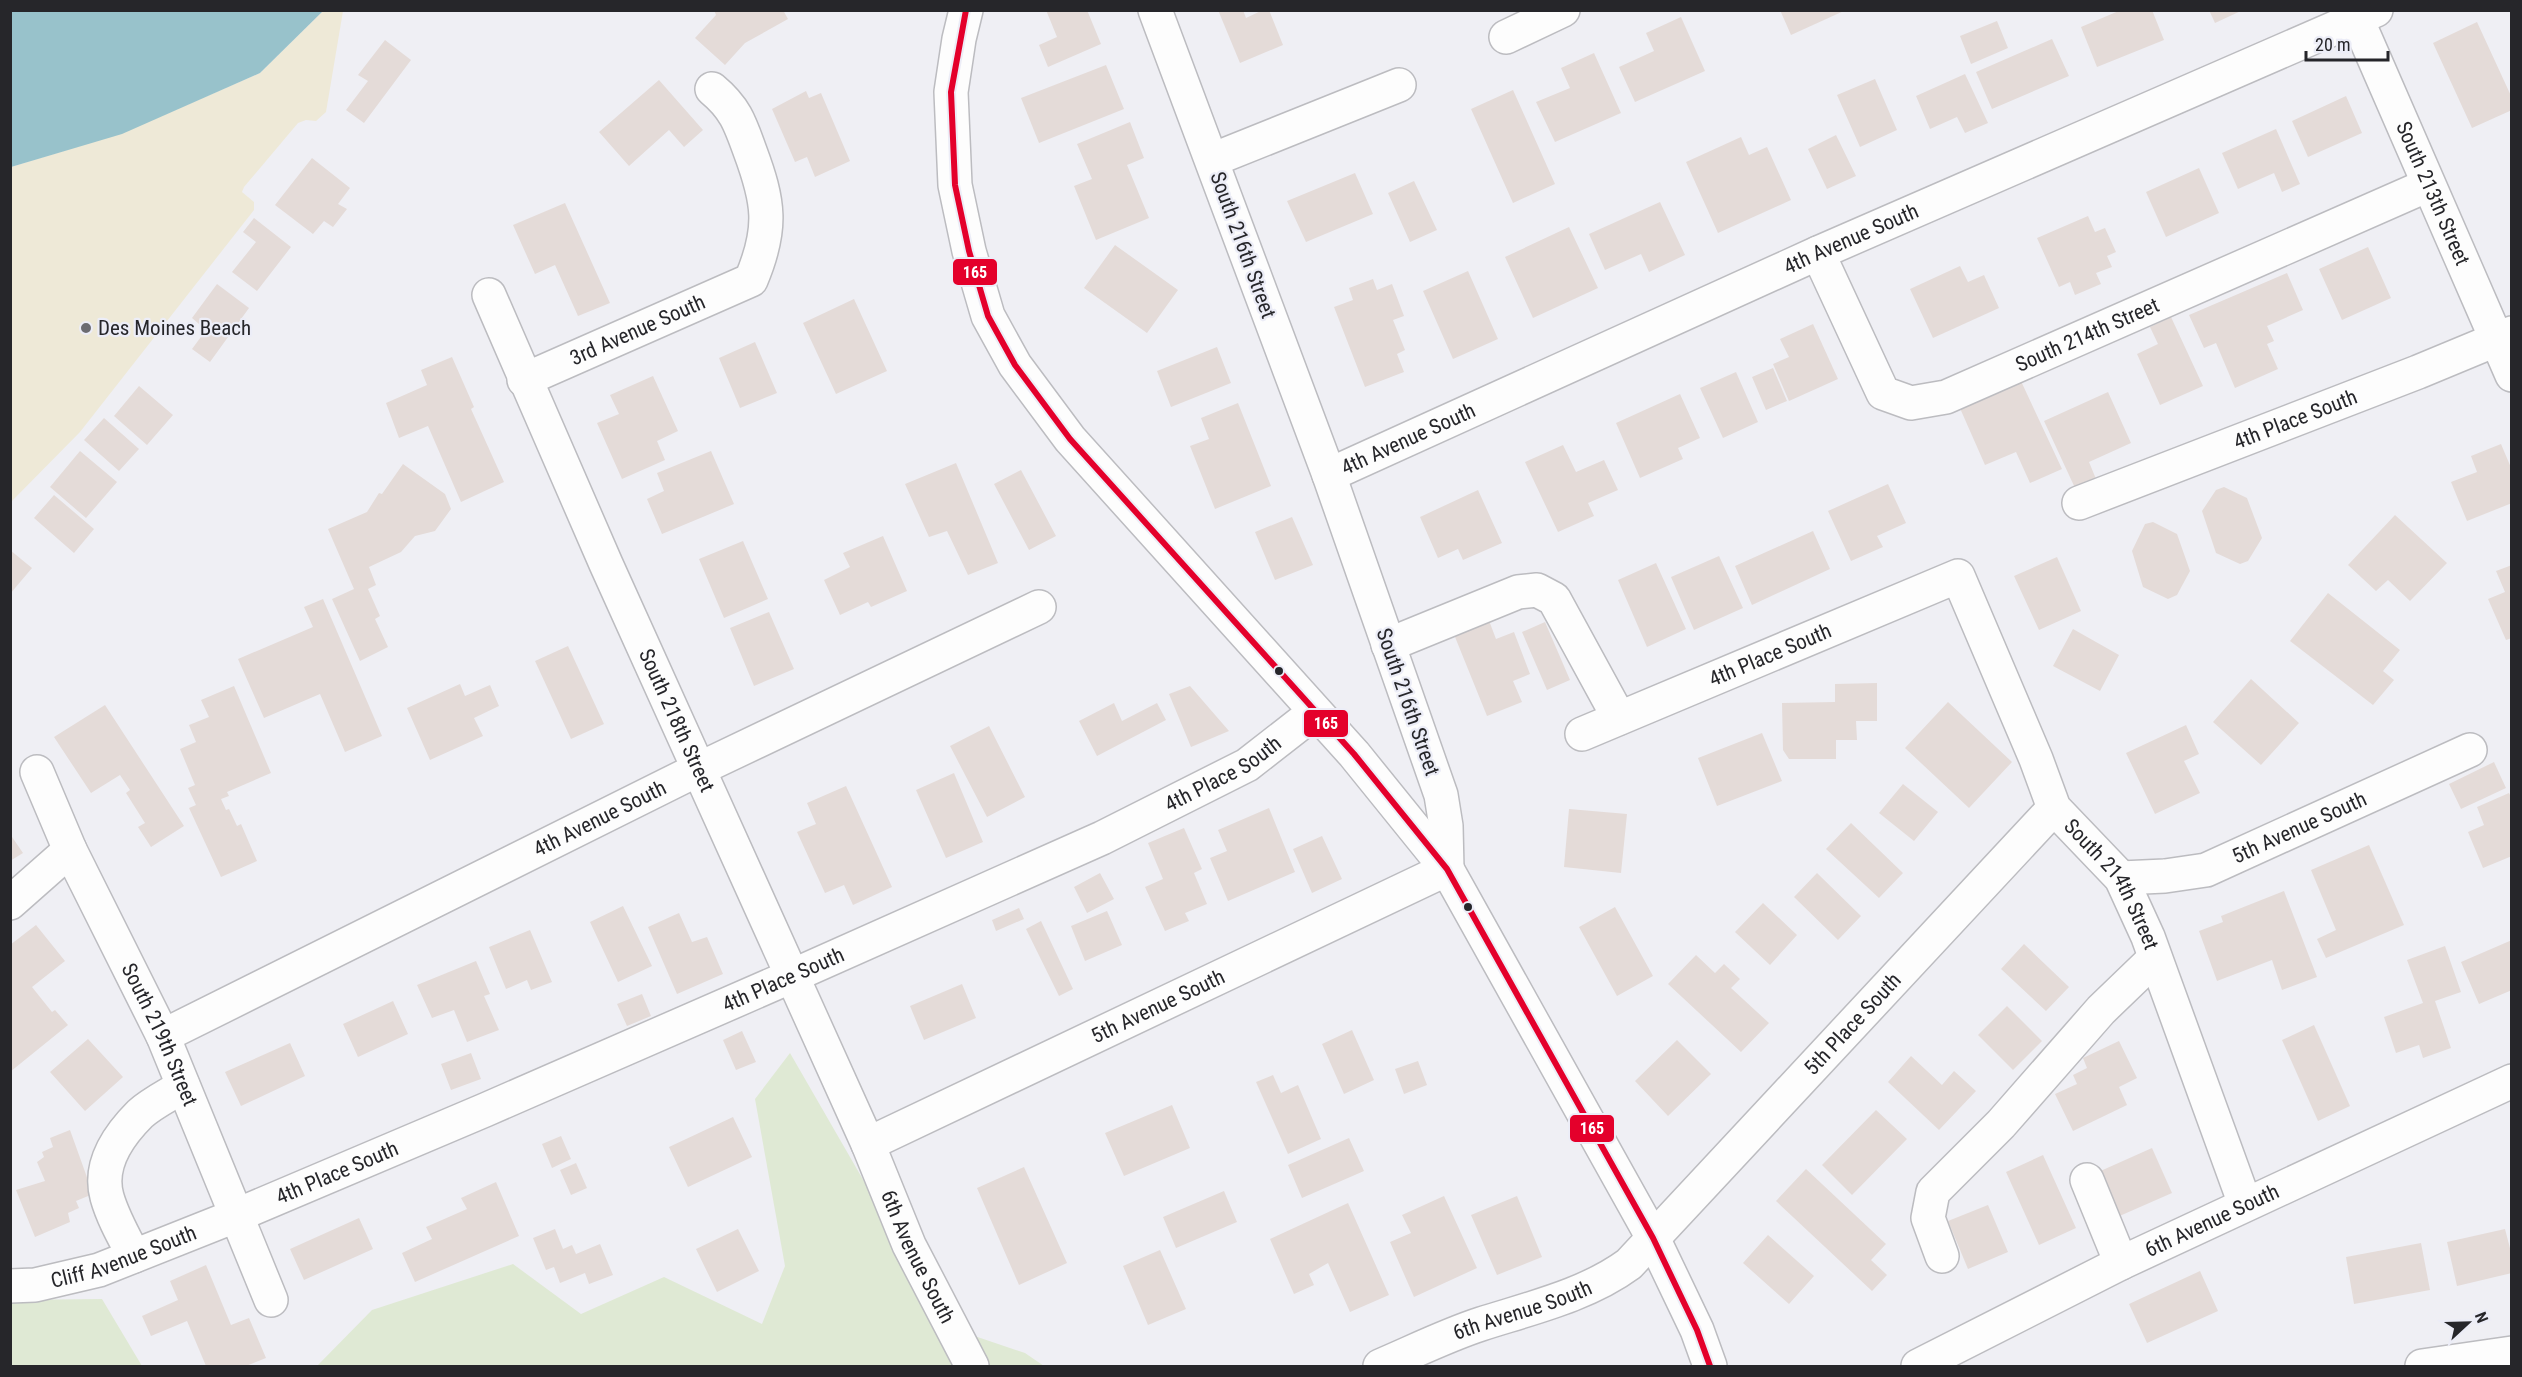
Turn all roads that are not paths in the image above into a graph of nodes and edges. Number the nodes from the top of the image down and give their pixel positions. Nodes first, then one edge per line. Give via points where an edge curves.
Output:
1 (966, 10) edge
2 (1155, 10) edge
3 (1563, 10) edge
4 (2362, 13) edge
5 (1506, 37) dead end
6 (1399, 85) dead end
7 (712, 88) dead end
8 (1212, 160) junction
9 (2428, 185) junction
10 (1818, 253) junction
11 (489, 295) dead end
12 (2504, 337) edge
13 (2511, 375) edge
14 (524, 380) junction
15 (1329, 475) junction
16 (2079, 503) dead end
17 (1958, 576) joint
18 (1039, 607) dead end
19 (1388, 645) junction
20 (1315, 712) junction
21 (1619, 718) junction
22 (1582, 734) dead end
23 (2470, 750) dead end
24 (699, 769) junction
25 (37, 772) dead end
26 (2054, 808) junction
27 (70, 850) junction
28 (1448, 869) junction
29 (2121, 878) junction
30 (10, 903) edge
31 (2155, 958) junction
32 (792, 975) junction
33 (163, 1036) junction
34 (2511, 1081) edge
35 (183, 1086) junction
36 (868, 1144) junction
37 (2086, 1180) dead end
38 (2245, 1204) junction
39 (235, 1216) junction
40 (1653, 1238) junction
41 (134, 1256) junction
42 (1942, 1256) dead end
43 (2121, 1263) junction
44 (10, 1286) edge
45 (271, 1300) dead end
46 (2511, 1353) edge
47 (972, 1366) edge
48 (1380, 1366) edge
49 (1710, 1366) edge
50 (1918, 1366) edge
51 (2422, 1366) edge

1 - 20 street via 951,92 955,185 988,316 1015,365 1070,439
2 - 8 street, South 216th Street
3 - 5 street
4 - 9 street, South 213th Street
4 - 10 street, 4th Avenue South
6 - 8 street
7 - 14 street, 3rd Avenue South via 738,117 766,197 760,260 751,280
8 - 15 street, South 216th Street
9 - 10 street, South 214th Street via 1946,397 1911,403 1883,393
9 - 12 street, South 213th Street
10 - 15 street, 4th Avenue South
11 - 14 street, South 218th Street
12 - 13 street, South 213th Street
12 - 16 street, 4th Place South
14 - 24 street, South 218th Street
15 - 19 street, South 216th Street
17 - 21 street, 4th Place South
17 - 26 street, South 214th Street via 2037,759
18 - 24 street, 4th Avenue South
19 - 21 street via 1518,592 1537,590 1554,599
19 - 28 street, South 216th Street via 1441,795
20 - 28 street via 1354,753
20 - 32 street, 4th Place South via 1247,765 1102,838
21 - 22 street, 4th Place South
23 - 29 street, 5th Avenue South via 2206,870
24 - 32 street, South 218th Street
24 - 33 street, 4th Avenue South
25 - 27 street, South 219th Street
26 - 29 street, South 214th Street
26 - 40 street, 5th Place South
27 - 30 street
27 - 33 street, South 219th Street
28 - 36 street, 5th Avenue South
28 - 40 street, South 216th Street
29 - 31 street, South 214th Street
31 - 38 street, South 214th Street
31 - 42 street via 2101,1010 2001,1124 1933,1192 1928,1218
32 - 36 street, South 218th Street
32 - 39 street, 4th Place South
33 - 35 street, South 219th Street
34 - 38 street, 6th Avenue South
35 - 39 street, South 219th Street
35 - 41 street via 140,1114 113,1148 105,1167 106,1194
36 - 47 street, 6th Avenue South via 909,1245
37 - 43 street
38 - 43 street, 6th Avenue South
39 - 41 street, Cliff Avenue South
39 - 45 street, South 219th Street
40 - 48 street, 6th Avenue South via 1608,1280 1480,1325
40 - 49 street, South 216th Street
41 - 44 street, Cliff Avenue South via 99,1270 35,1285
43 - 50 street, 6th Avenue South
46 - 51 street

